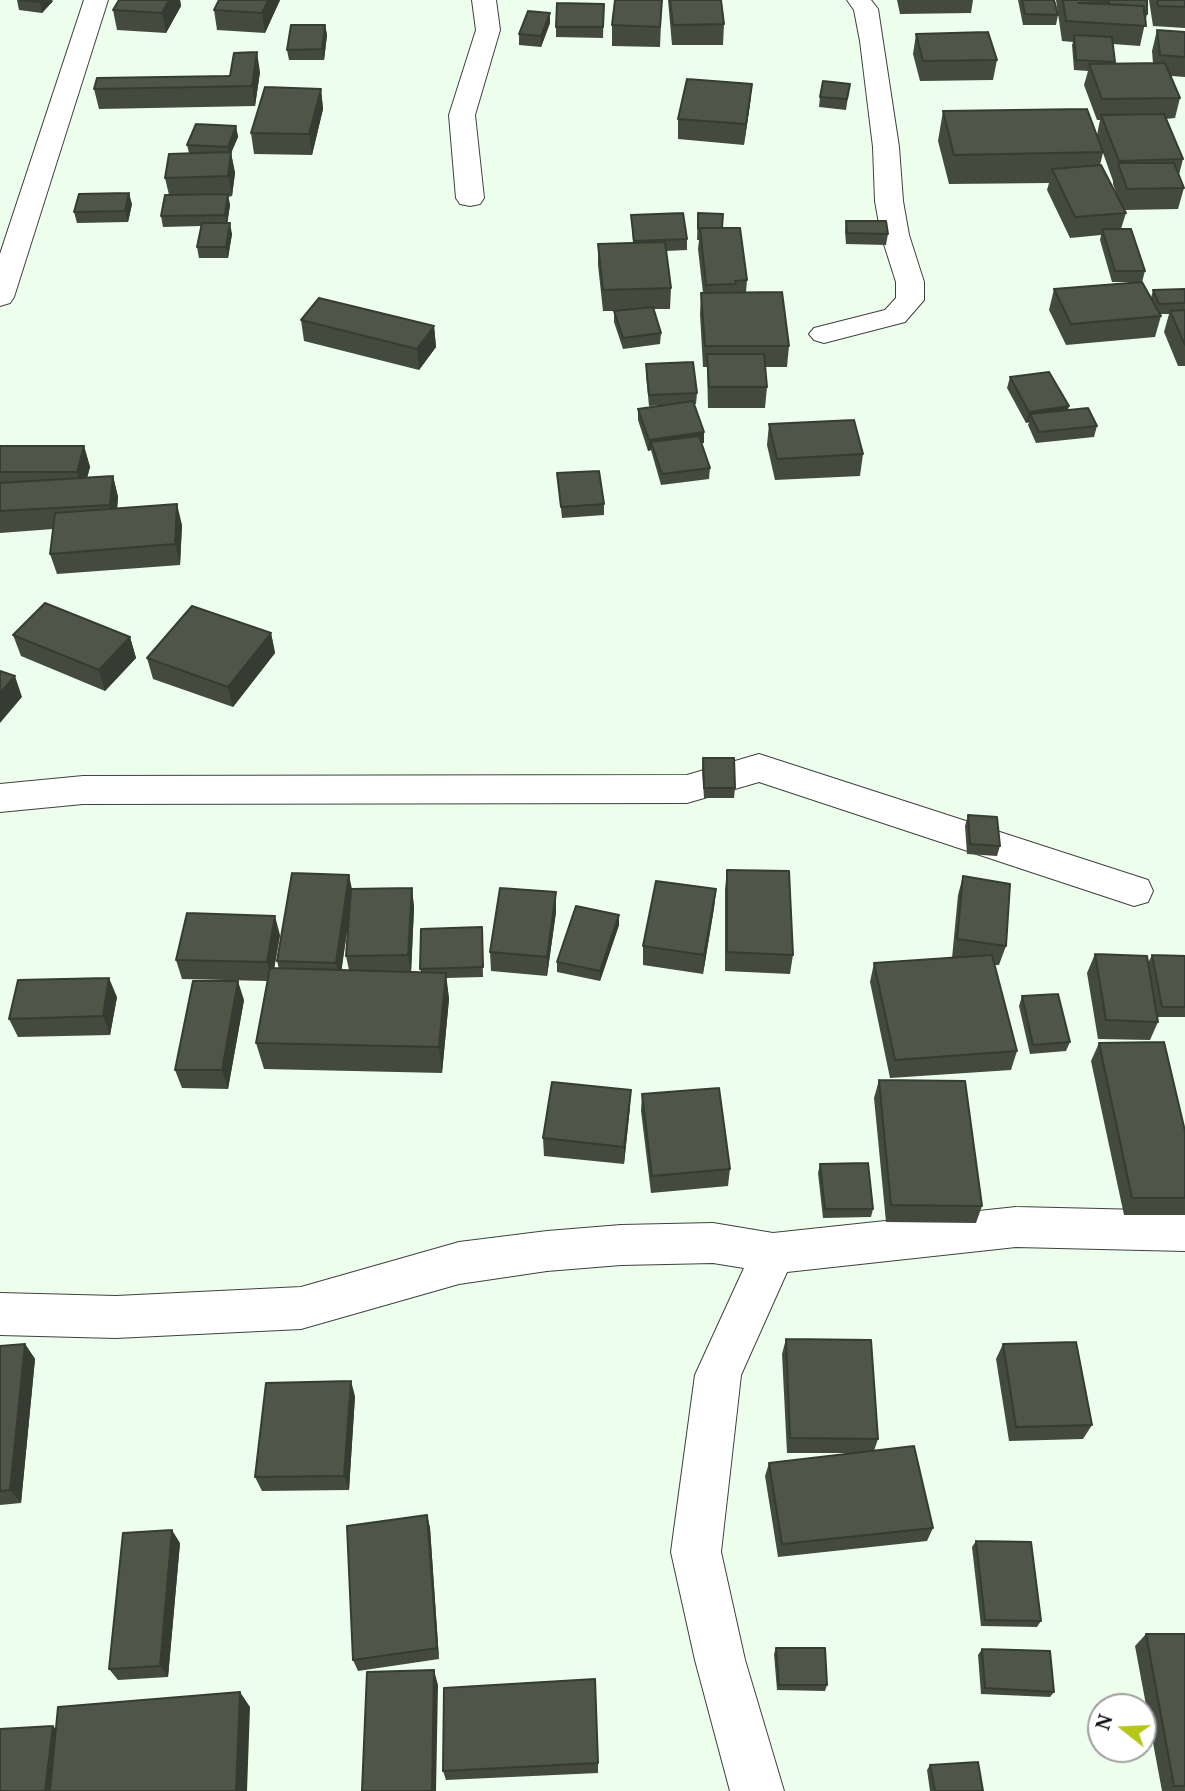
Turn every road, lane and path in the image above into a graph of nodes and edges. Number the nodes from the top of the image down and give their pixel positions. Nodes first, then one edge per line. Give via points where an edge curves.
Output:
1 (96, 0) edge
2 (484, 0) edge
3 (859, 0) edge
4 (470, 198) dead end
5 (0, 297) edge
6 (824, 334) dead end
7 (0, 798) edge
8 (1134, 891) dead end
9 (1185, 1231) edge
10 (773, 1253) junction
11 (0, 1314) edge
12 (757, 1791) edge

1 - 5 street
2 - 4 street via 488,30 462,115
3 - 6 street via 866,9 872,41 889,201 910,282 910,300 895,316
7 - 8 street via 83,790 687,789 759,768
9 - 10 street via 1016,1227
10 - 11 street via 713,1243 559,1250 459,1263 301,1308 116,1317
10 - 12 street via 718,1375 696,1552

